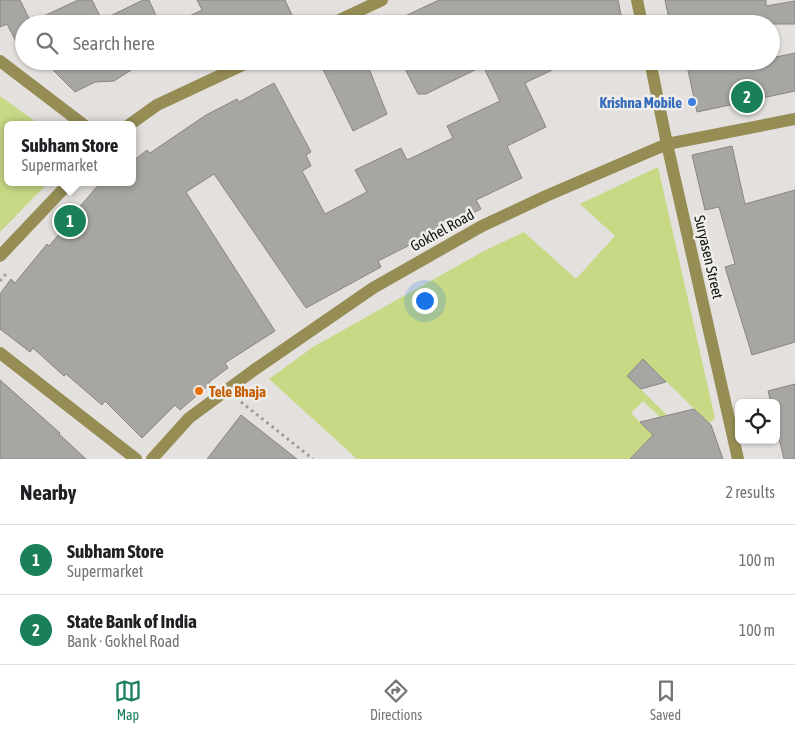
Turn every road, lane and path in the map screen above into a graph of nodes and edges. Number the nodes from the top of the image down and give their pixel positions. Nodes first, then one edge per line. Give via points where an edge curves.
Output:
1 (382, 0) edge
2 (637, 0) edge
3 (350, 15) edge
4 (640, 15) edge
5 (0, 62) edge
6 (231, 70) edge
7 (652, 70) edge
8 (795, 119) edge
9 (79, 121) edge
10 (134, 121) edge
11 (667, 144) junction
12 (66, 186) edge
13 (0, 256) edge
14 (0, 353) edge
15 (230, 387) junction
16 (136, 459) edge
17 (152, 459) edge
18 (312, 459) edge
19 (738, 459) edge

1 - 3 street
2 - 4 street
5 - 9 street
6 - 10 street via 156,105
7 - 11 street, Suryasen Street
8 - 11 street, Gokhel Road
11 - 15 street, Gokhel Road via 482,226 373,288
11 - 19 street, Suryasen Street
12 - 13 street
14 - 16 street
15 - 17 street, Gokhel Road via 189,418
15 - 18 path via 239,400

